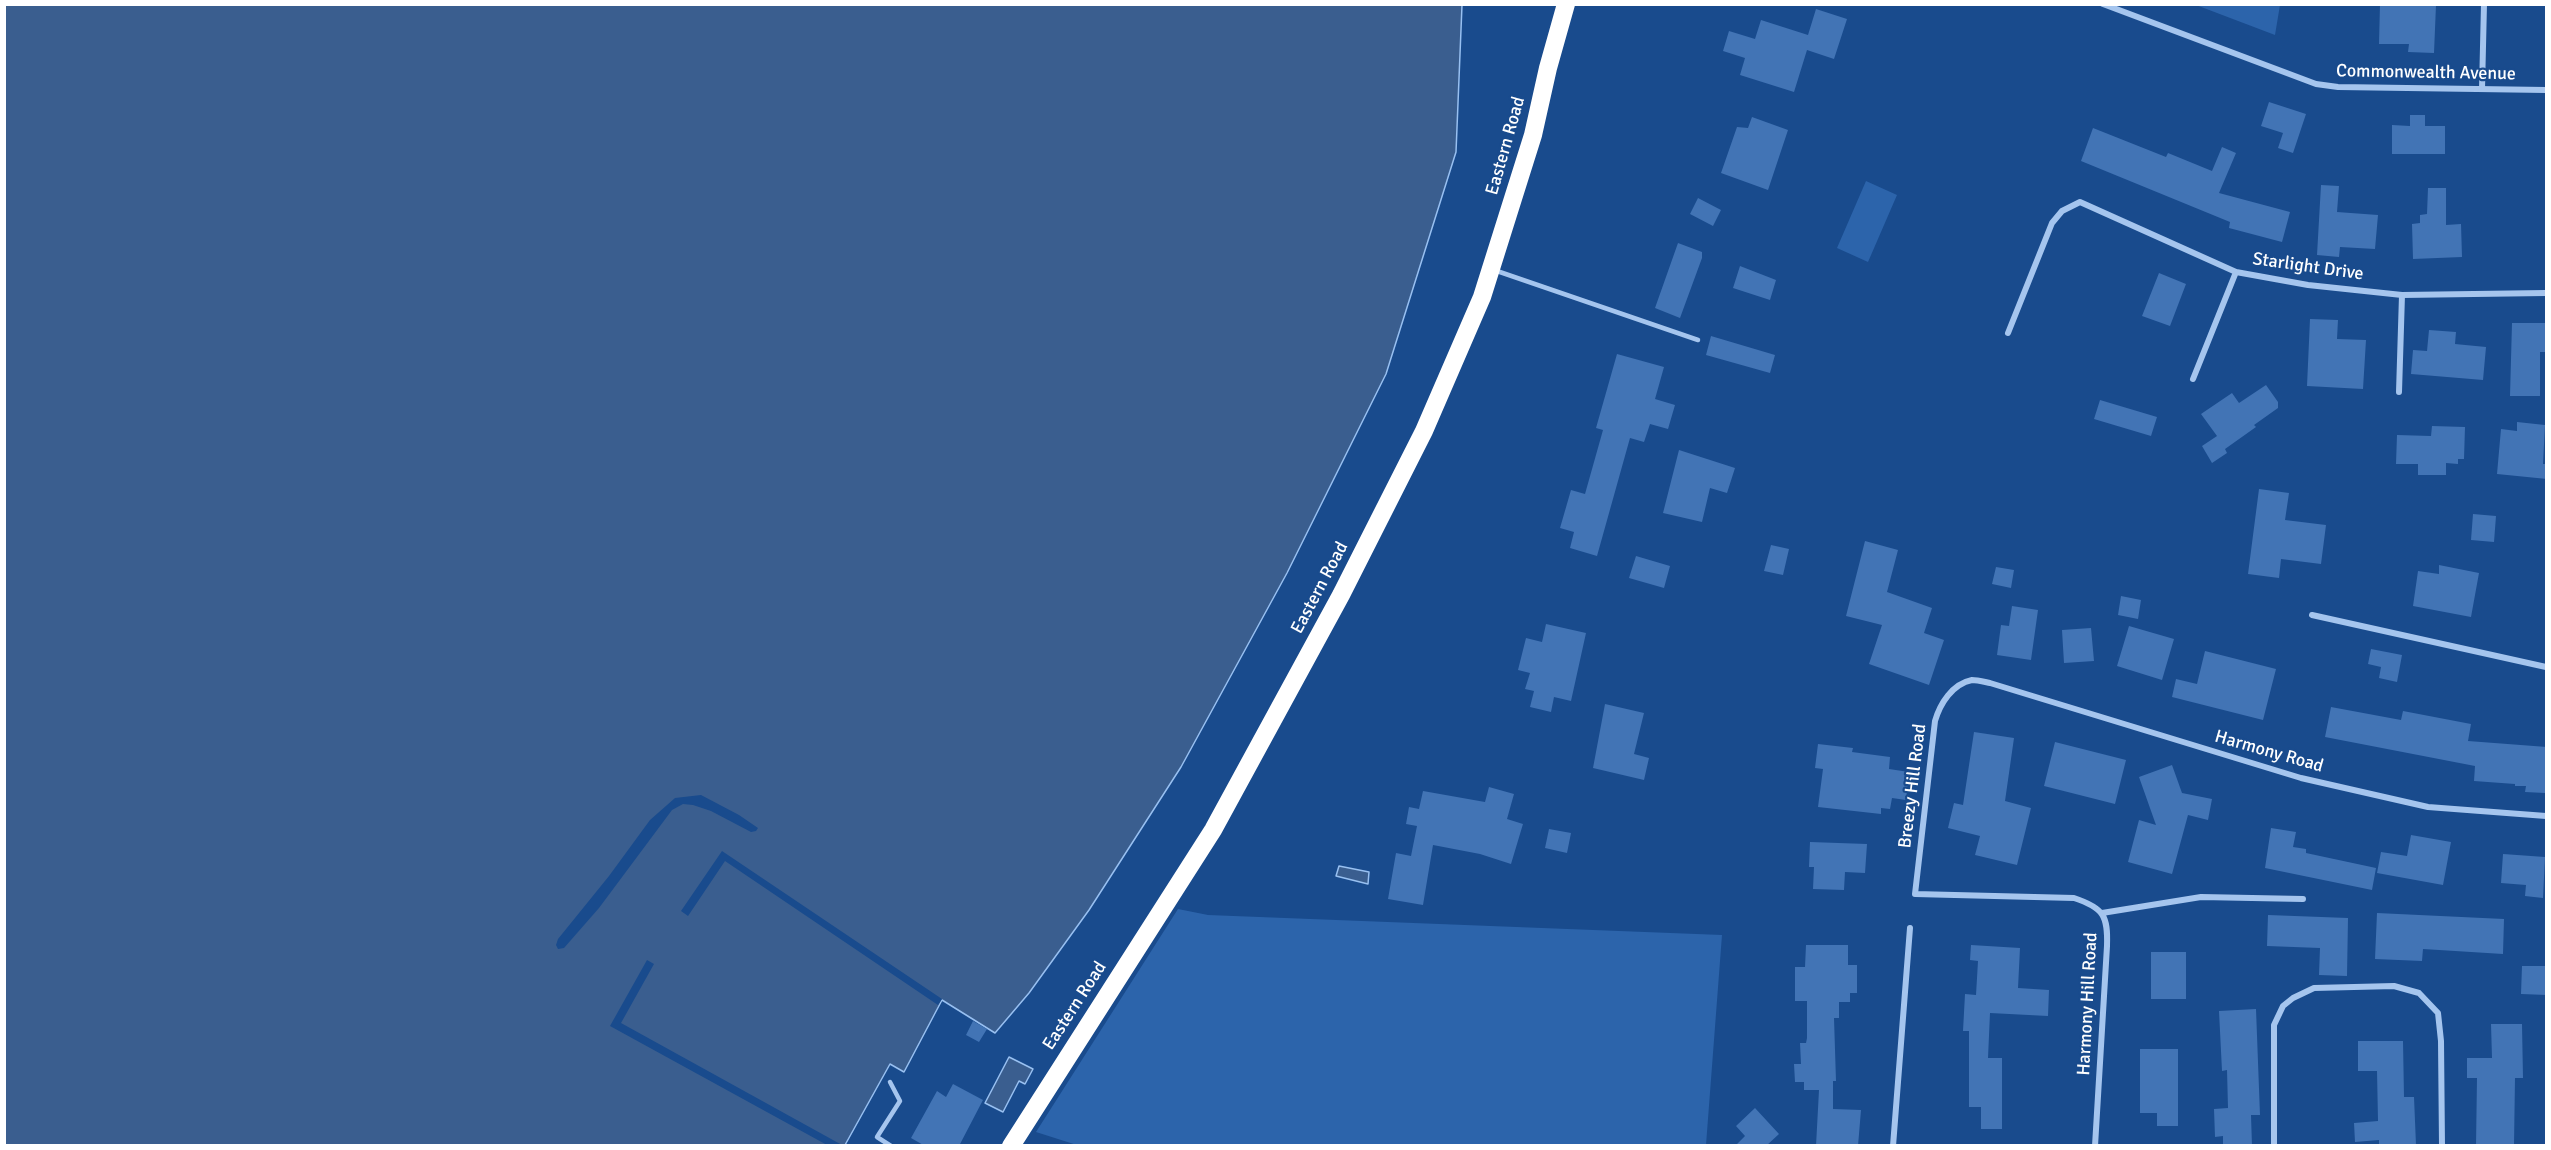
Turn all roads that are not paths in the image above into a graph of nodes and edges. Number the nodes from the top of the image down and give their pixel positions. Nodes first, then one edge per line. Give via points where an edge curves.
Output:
1 (1566, 4) edge
2 (2103, 4) edge
3 (2484, 4) edge
4 (2482, 89) junction
5 (2547, 90) edge
6 (1491, 269) junction
7 (2236, 272) junction
8 (2547, 293) edge
9 (2402, 295) junction
10 (2008, 333) dead end
11 (1698, 340) dead end
12 (2193, 379) dead end
13 (2399, 392) dead end
14 (2312, 615) dead end
15 (2547, 667) edge
16 (1990, 683) joint
17 (2547, 816) edge
18 (1915, 894) joint
19 (2303, 899) dead end
20 (2102, 913) junction
21 (1910, 928) dead end
22 (890, 1082) dead end
23 (891, 1146) edge
24 (1011, 1146) edge
25 (1893, 1146) edge
26 (2095, 1146) edge
27 (2274, 1146) edge
28 (2442, 1146) edge

1 - 6 highway, Eastern Road via 1533,135
2 - 4 street, Commonwealth Avenue via 2316,84
3 - 4 street
4 - 5 street, Commonwealth Avenue
6 - 11 lane
6 - 24 highway, Eastern Road via 1424,431 1335,606 1213,830
7 - 9 street, Starlight Drive
7 - 10 street, Starlight Drive via 2080,202 2062,211 2052,223
7 - 12 street
8 - 9 street, Starlight Drive
9 - 13 street
14 - 15 street
16 - 17 street, Harmony Road via 2301,778 2428,807
16 - 18 street, Breezy Hill Road via 1972,680 1956,687 1940,706
18 - 20 street, Harmony Hill Road via 2074,898 2090,903
19 - 20 street via 2201,897
20 - 26 street, Harmony Hill Road via 2108,924
21 - 25 street
22 - 23 lane via 900,1101 877,1137
27 - 28 street via 2274,1025 2283,1006 2314,988 2394,986 2420,993 2438,1013

